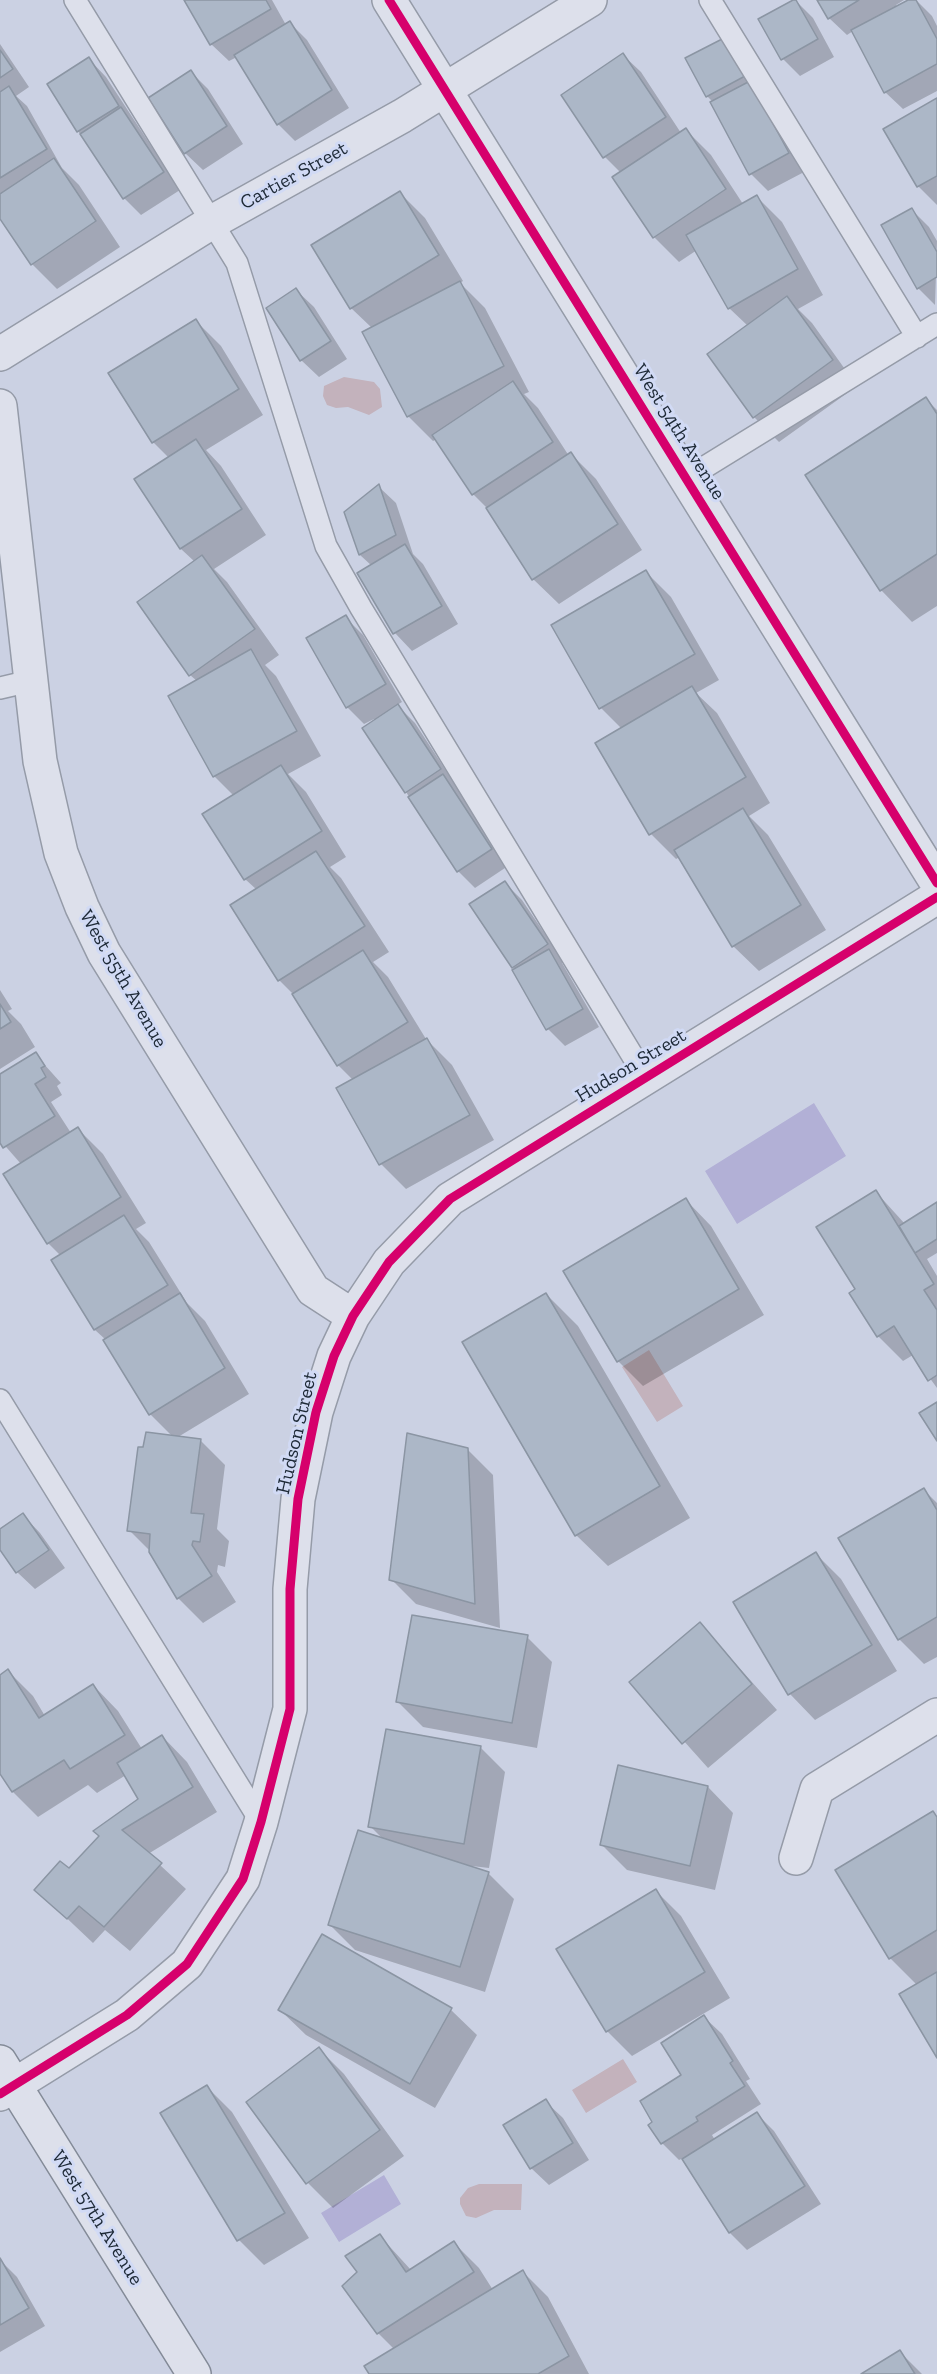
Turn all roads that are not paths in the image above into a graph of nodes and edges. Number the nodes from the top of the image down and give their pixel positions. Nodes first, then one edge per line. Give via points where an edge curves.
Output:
1 (75, 0) edge
2 (389, 0) edge
3 (590, 0) edge
4 (710, 0) edge
5 (445, 89) junction
6 (212, 222) junction
7 (937, 324) edge
8 (917, 337) junction
9 (0, 354) edge
10 (0, 406) edge
11 (687, 478) junction
12 (15, 685) edge
13 (937, 883) edge
14 (937, 897) edge
15 (645, 1078) junction
16 (353, 1316) junction
17 (0, 1401) edge
18 (937, 1715) edge
19 (261, 1822) junction
20 (796, 1858) dead end
21 (5, 2080) edge
22 (194, 2374) edge

1 - 6 lane
2 - 5 street, West 54th Avenue
3 - 5 street, Cartier Street
4 - 8 lane
5 - 6 street, Cartier Street
5 - 11 street, West 54th Avenue
6 - 9 street, Cartier Street
6 - 15 lane via 237,263 326,546
7 - 8 lane
8 - 11 lane
10 - 12 street, West 55th Avenue
11 - 13 street, West 54th Avenue
12 - 16 street, West 55th Avenue via 40,761 61,854 104,953 313,1290
14 - 15 street, Hudson Street
15 - 16 street, Hudson Street via 450,1199 388,1262
16 - 19 street, Hudson Street via 334,1356 316,1412 298,1499 290,1589 290,1709
17 - 19 lane
18 - 20 street via 817,1789
19 - 21 street, Hudson Street via 243,1880 187,1964 127,2015
21 - 22 street, West 57th Avenue

